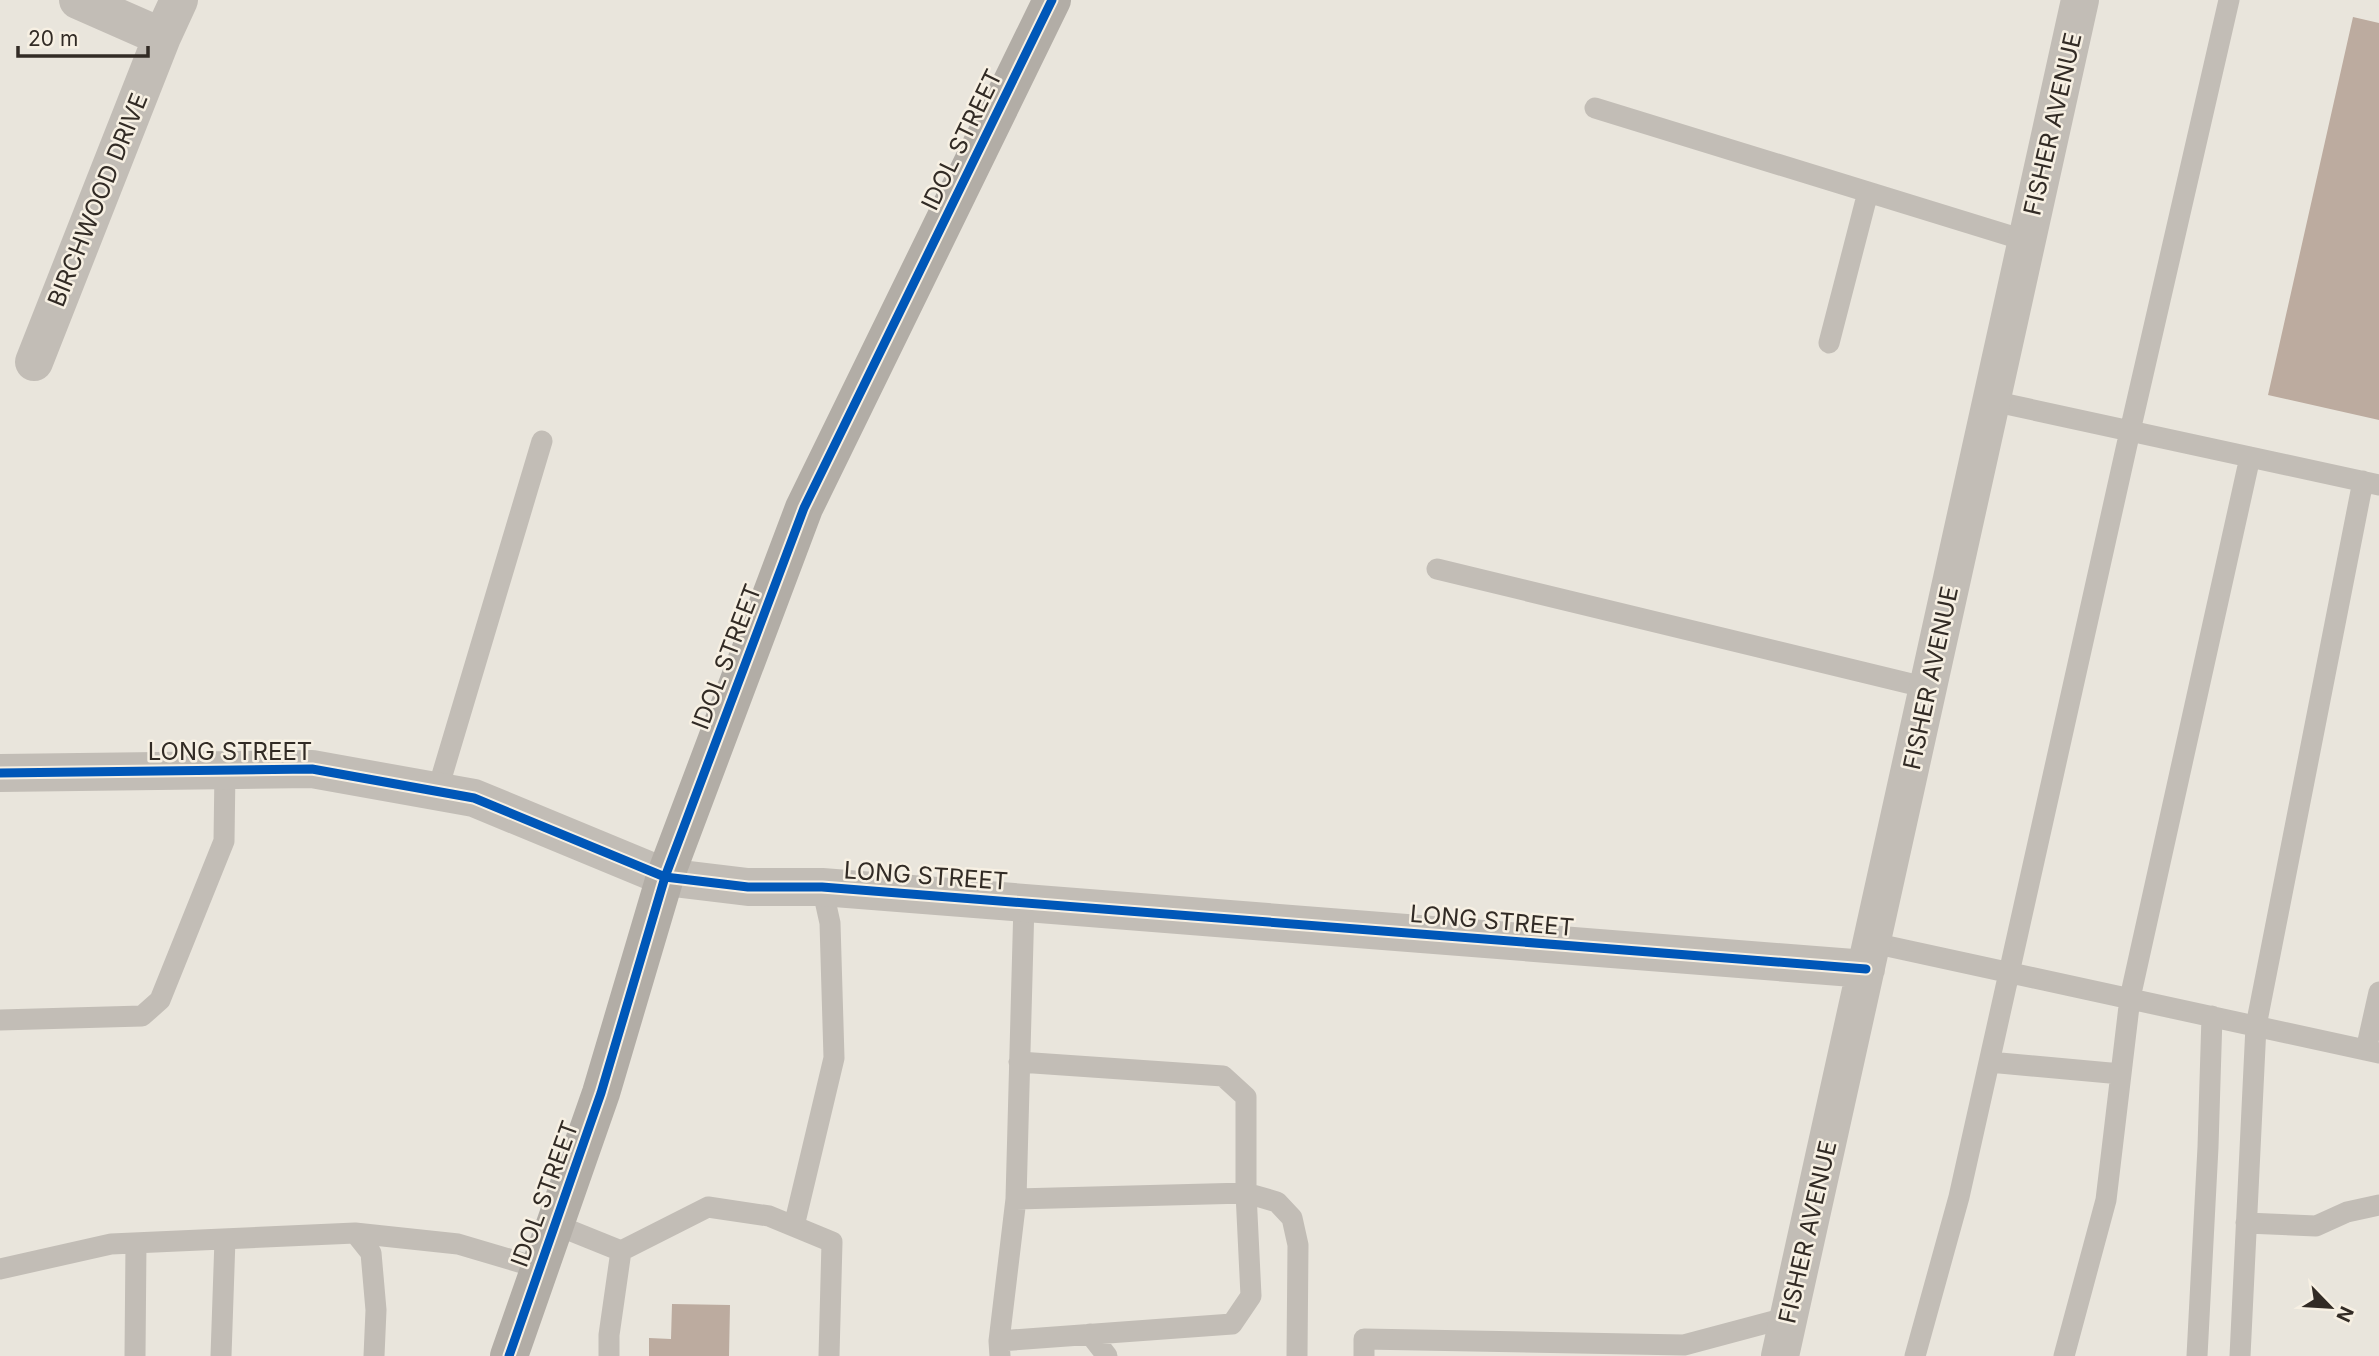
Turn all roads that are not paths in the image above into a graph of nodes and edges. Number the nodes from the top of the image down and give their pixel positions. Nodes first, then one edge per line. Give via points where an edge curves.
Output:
1 (78, 0) edge
2 (179, 0) edge
3 (1052, 0) edge
4 (2080, 0) edge
5 (2229, 0) edge
6 (162, 37) junction
7 (1595, 108) dead end
8 (1868, 192) junction
9 (2026, 241) junction
10 (1829, 343) dead end
11 (34, 362) dead end
12 (1992, 401) junction
13 (2130, 431) junction
14 (542, 440) dead end
15 (2250, 457) junction
16 (2371, 483) edge
17 (1437, 569) dead end
18 (1928, 688) junction
19 (225, 771) junction
20 (0, 773) edge
21 (437, 792) junction
22 (665, 877) junction
23 (822, 887) junction
24 (1024, 903) junction
25 (1869, 956) junction
26 (2010, 972) junction
27 (2379, 992) edge
28 (2130, 998) junction
29 (2211, 1016) junction
30 (0, 1020) edge
31 (2256, 1026) junction
32 (2372, 1052) edge
33 (1019, 1062) junction
34 (1989, 1062) junction
35 (2121, 1074) junction
36 (1246, 1194) junction
37 (1016, 1199) junction
38 (2379, 1205) edge
39 (2246, 1223) junction
40 (554, 1224) junction
41 (794, 1226) junction
42 (355, 1233) junction
43 (225, 1239) junction
44 (136, 1243) junction
45 (621, 1251) junction
46 (538, 1268) junction
47 (0, 1269) edge
48 (1789, 1317) junction
49 (1090, 1334) junction
50 (999, 1348) edge
51 (135, 1356) edge
52 (221, 1356) edge
53 (374, 1356) edge
54 (509, 1356) edge
55 (609, 1356) edge
56 (830, 1356) edge
57 (1107, 1356) edge
58 (1297, 1356) edge
59 (1364, 1356) edge
60 (1780, 1356) edge
61 (1915, 1356) edge
62 (2064, 1356) edge
63 (2197, 1356) edge
64 (2240, 1356) edge

1 - 6 street
2 - 6 street, BIRCHWOOD DRIVE
3 - 22 street, IDOL STREET via 804,509
4 - 9 street, FISHER AVENUE
5 - 13 lane
6 - 11 street, BIRCHWOOD DRIVE
7 - 8 lane
8 - 9 lane
8 - 10 lane
9 - 12 street, FISHER AVENUE
12 - 13 lane
12 - 18 street, FISHER AVENUE
13 - 15 lane
13 - 26 lane
14 - 21 lane
15 - 16 lane
15 - 28 lane
16 - 31 lane
17 - 18 lane
18 - 25 street, FISHER AVENUE
19 - 20 street, LONG STREET
19 - 21 street, LONG STREET via 312,769
19 - 30 lane via 224,841 160,1000 142,1016
21 - 22 street, LONG STREET via 474,798
22 - 23 street, LONG STREET via 748,887
22 - 40 street, IDOL STREET via 601,1093
23 - 24 street, LONG STREET
23 - 41 lane via 830,923 834,1058
24 - 25 street, LONG STREET
24 - 33 lane
25 - 26 lane
25 - 48 street, FISHER AVENUE
26 - 28 lane
26 - 34 lane
27 - 32 lane
28 - 29 lane
28 - 35 lane
29 - 31 lane
29 - 63 lane
31 - 32 lane
31 - 39 lane
33 - 36 lane via 1223,1076 1245,1097
33 - 37 lane
34 - 35 lane
34 - 61 lane via 1959,1197
35 - 62 lane via 2106,1200
36 - 37 lane
36 - 49 lane via 1251,1296 1232,1324
36 - 58 lane via 1278,1202 1292,1217 1298,1245
37 - 50 lane
38 - 39 lane via 2316,1226
39 - 64 lane
40 - 45 lane
40 - 46 street, IDOL STREET
41 - 45 lane via 769,1216 708,1208
41 - 56 lane via 832,1241
42 - 43 lane
42 - 46 lane via 458,1244
42 - 53 lane via 371,1253
43 - 44 lane
43 - 52 lane
44 - 47 lane via 111,1244
44 - 51 lane
45 - 55 lane
46 - 54 street, IDOL STREET
48 - 59 lane via 1684,1345 1364,1339
48 - 60 street, FISHER AVENUE
49 - 50 lane
49 - 57 lane

